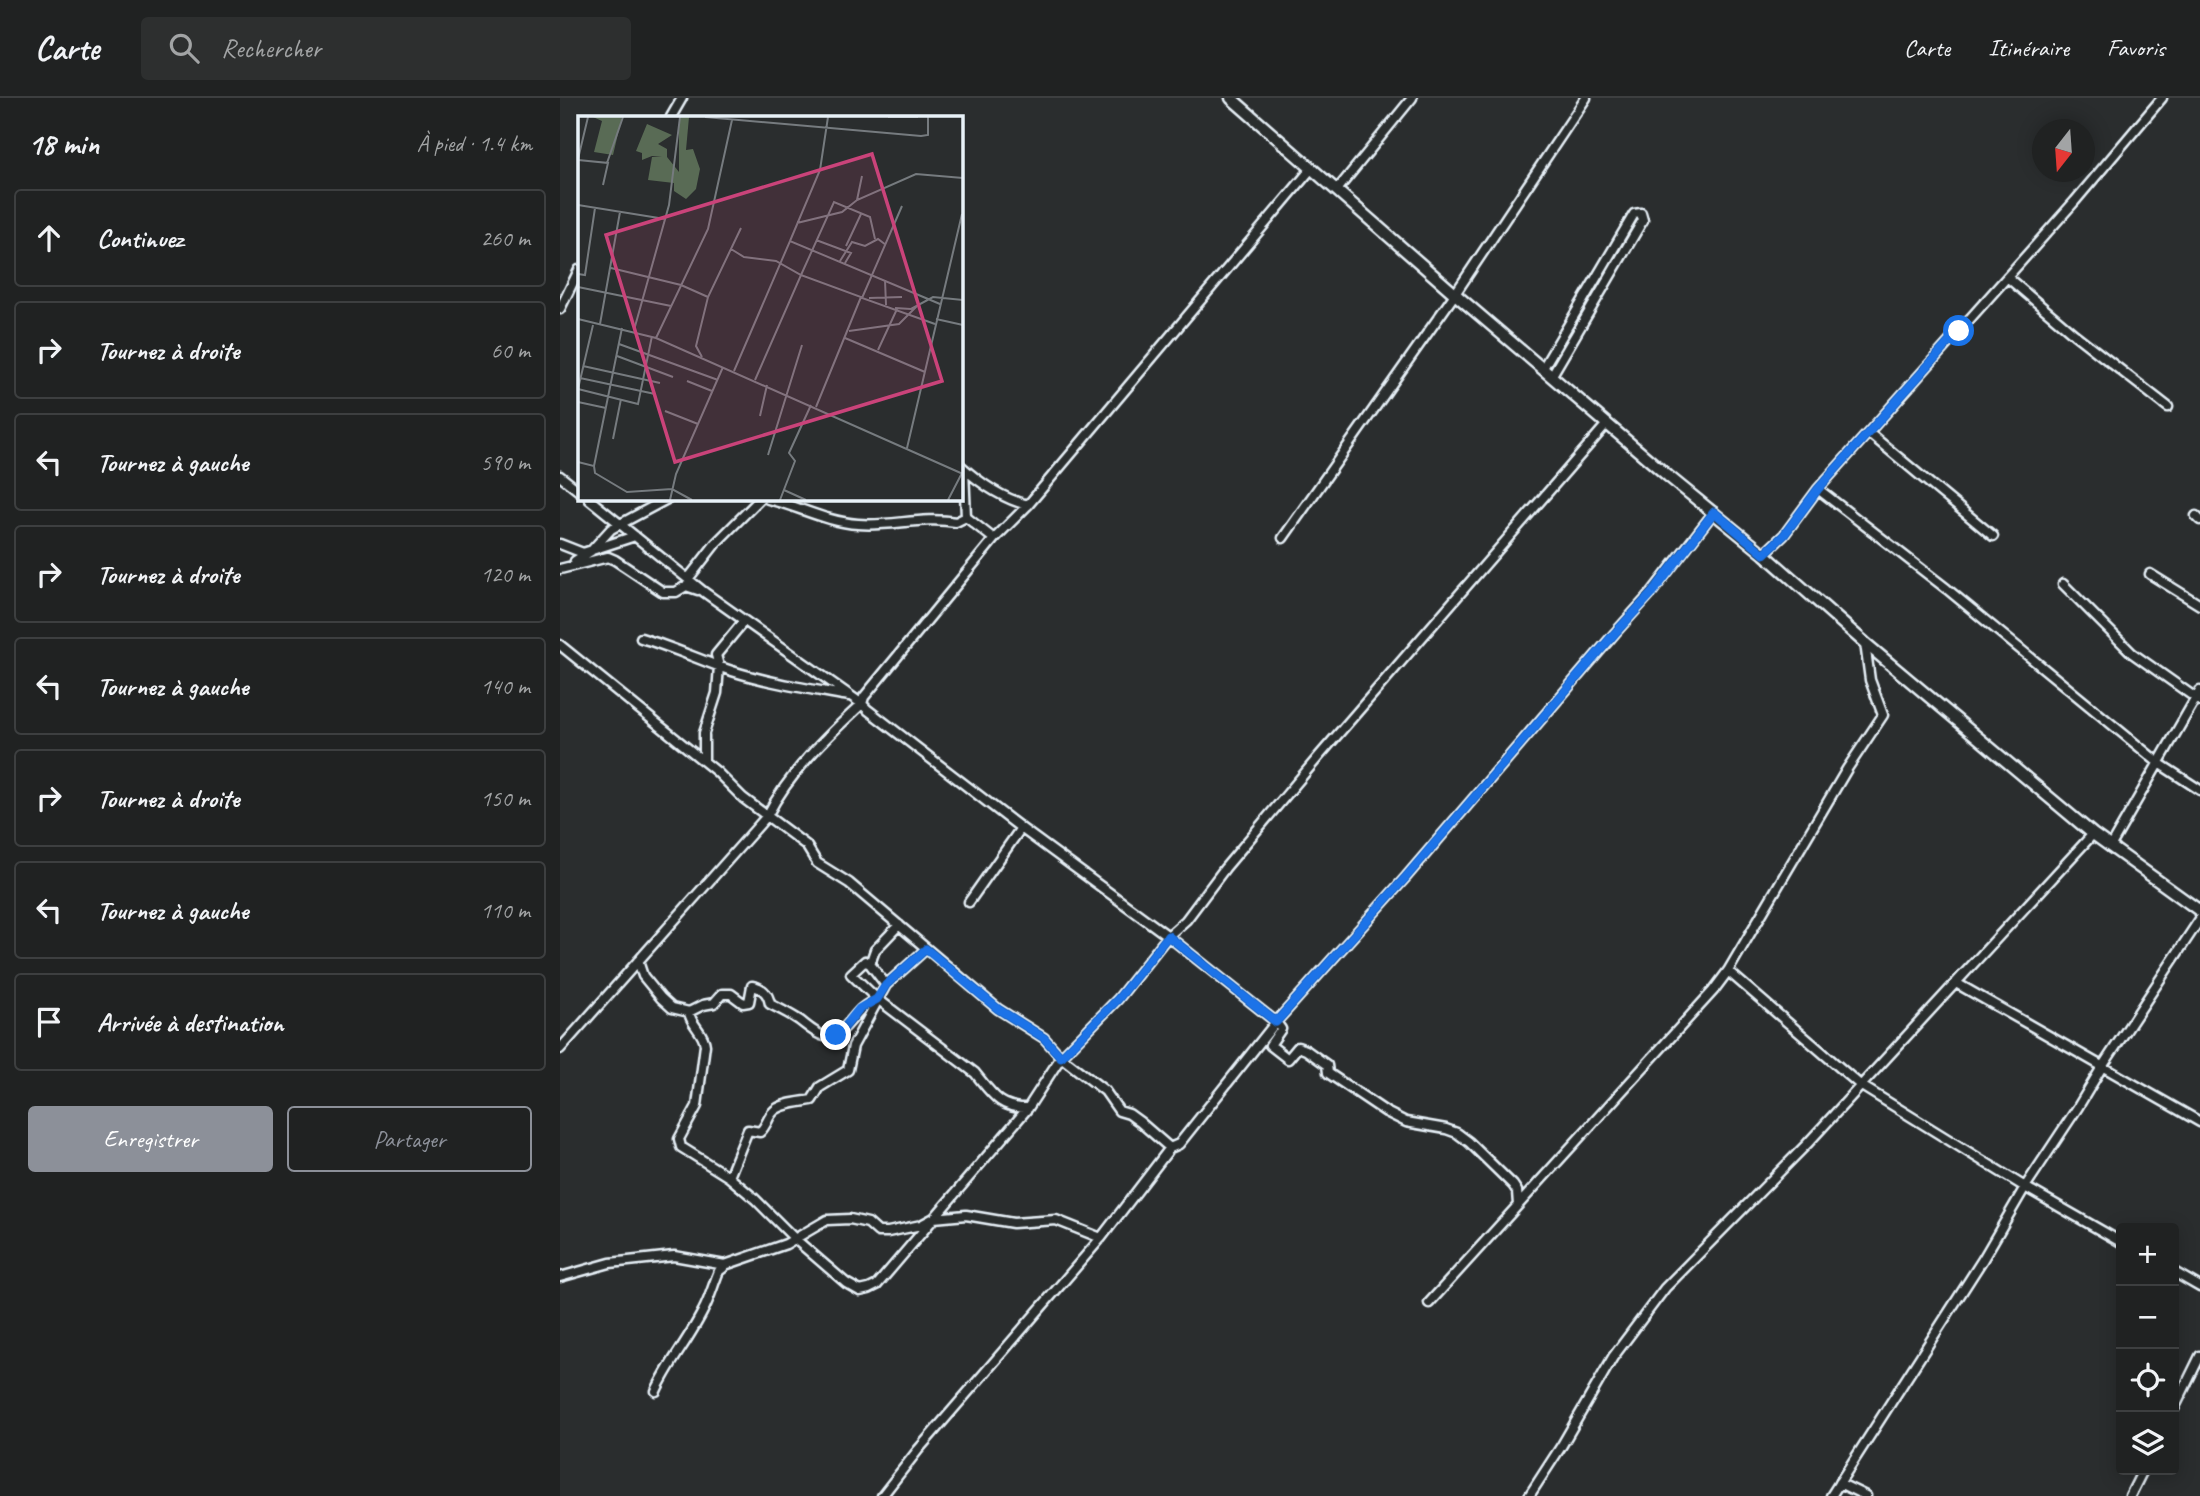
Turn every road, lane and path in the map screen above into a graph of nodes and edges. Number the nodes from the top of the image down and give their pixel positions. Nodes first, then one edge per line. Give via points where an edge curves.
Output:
1 (682, 98) edge
2 (1231, 98) edge
3 (1412, 98) edge
4 (1586, 98) edge
5 (2162, 98) edge
6 (672, 116) edge
7 (1312, 168) junction
8 (1337, 190) junction
9 (578, 272) edge
10 (2007, 276) junction
11 (1455, 293) junction
12 (560, 309) edge
13 (1543, 368) junction
14 (1552, 375) junction
15 (2168, 407) dead end
16 (1607, 424) junction
17 (1870, 433) junction
18 (962, 468) edge
19 (560, 476) edge
20 (1818, 489) junction
21 (578, 490) edge
22 (590, 500) edge
23 (665, 500) edge
24 (759, 500) edge
25 (774, 500) edge
26 (1028, 505) junction
27 (1714, 512) junction
28 (966, 517) junction
29 (621, 525) junction
30 (635, 536) junction
31 (1993, 536) dead end
32 (1283, 538) dead end
33 (994, 539) junction
34 (560, 544) edge
35 (591, 551) junction
36 (1764, 554) junction
37 (570, 565) junction
38 (560, 569) edge
39 (2150, 574) dead end
40 (688, 579) junction
41 (2063, 584) dead end
42 (704, 592) junction
43 (2200, 605) edge
44 (744, 621) junction
45 (641, 638) dead end
46 (1865, 643) junction
47 (560, 645) edge
48 (719, 666) junction
49 (852, 696) junction
50 (2199, 697) edge
51 (862, 704) junction
52 (704, 761) junction
53 (2160, 764) junction
54 (2200, 790) edge
55 (767, 816) junction
56 (1021, 828) junction
57 (2093, 834) junction
58 (2110, 847) junction
59 (969, 902) dead end
60 (2200, 911) edge
61 (2200, 919) edge
62 (899, 925) junction
63 (1168, 936) junction
64 (926, 949) junction
65 (638, 961) junction
66 (870, 964) junction
67 (1728, 971) junction
68 (1955, 983) junction
69 (886, 985) junction
70 (877, 999) junction
71 (690, 1012) junction
72 (1276, 1022) junction
73 (560, 1049) edge
74 (1061, 1057) junction
75 (2102, 1067) junction
76 (1860, 1085) junction
77 (1028, 1108) junction
78 (2200, 1122) edge
79 (1170, 1149) junction
80 (729, 1177) junction
81 (2025, 1186) junction
82 (1518, 1205) junction
83 (934, 1218) junction
84 (1101, 1238) junction
85 (795, 1239) junction
86 (2116, 1239) edge
87 (725, 1265) junction
88 (2179, 1275) edge
89 (560, 1277) edge
90 (2200, 1287) edge
91 (1429, 1303) dead end
92 (2200, 1356) edge
93 (656, 1391) dead end
94 (2179, 1399) edge
95 (2140, 1475) edge
96 (1839, 1483) junction
97 (882, 1496) edge
98 (1529, 1496) edge
99 (1831, 1496) edge
100 (1866, 1496) edge
101 (2130, 1496) edge

1 - 6 street
2 - 7 street
3 - 8 street
4 - 11 street
5 - 10 street
7 - 8 street
7 - 26 street
8 - 11 street
9 - 12 street
10 - 15 street
10 - 17 street
11 - 13 street
11 - 32 street
13 - 14 street
13 - 14 street via 1633,214 1641,213 1643,220
14 - 16 street
16 - 27 street
16 - 63 street
17 - 20 street
17 - 31 street
18 - 26 street via 1014,502
18 - 28 street
19 - 21 street
20 - 36 street
20 - 53 street
22 - 29 street
23 - 29 street
24 - 40 street
25 - 28 street via 837,522 858,524 916,519 956,522
26 - 33 street
27 - 36 street
27 - 72 street via 1653,592
28 - 33 street
29 - 30 street
29 - 35 street via 611,529
30 - 35 street
30 - 40 street
33 - 51 street
34 - 35 street via 579,553
35 - 37 street
36 - 46 street
37 - 38 street
37 - 42 street via 608,557 663,592 686,586
39 - 43 street
40 - 42 street
41 - 50 street via 2132,653
42 - 44 street
44 - 48 street via 718,652
44 - 49 street
45 - 48 street
46 - 57 street
46 - 67 street via 1870,680 1883,715
47 - 52 street
48 - 49 street
48 - 52 street via 717,693 704,733
49 - 51 street
50 - 53 street
51 - 55 street via 777,796
51 - 56 street
52 - 55 street
53 - 54 street
53 - 58 street
55 - 62 street via 806,845 817,863
55 - 65 street
56 - 59 street
56 - 63 street
57 - 58 street
57 - 68 street
58 - 60 street
61 - 75 street
62 - 64 street
62 - 66 street via 875,950
63 - 72 street
63 - 74 street via 1118,999
64 - 69 street
64 - 74 street via 998,1009 1044,1038
65 - 71 street via 643,976 661,998 672,1008
65 - 73 street
66 - 69 street
66 - 70 street via 865,961 851,974
67 - 76 street
67 - 82 street
68 - 75 street
68 - 76 street
69 - 70 street
70 - 71 street via 859,1009 836,1035 824,1036 770,1004 760,987 752,986 749,1002 722,994
70 - 77 street via 975,1073 1007,1106
70 - 80 street via 853,1046 848,1070 820,1087 813,1100 772,1112 760,1132 747,1129
71 - 80 street via 705,1045 697,1106 679,1139 690,1154
72 - 79 street via 1179,1144
72 - 82 street via 1281,1029 1270,1045 1288,1059 1298,1047 1306,1050 1327,1065 1328,1073 1386,1112 1406,1122 1457,1133 1508,1178 1517,1191
74 - 77 street
74 - 79 street via 1105,1091 1119,1111 1140,1122
75 - 78 street
75 - 81 street
76 - 81 street
76 - 98 street via 1665,1288 1613,1357
77 - 83 street
79 - 84 street
80 - 85 street
81 - 86 street
81 - 96 street
82 - 91 street
83 - 84 street via 966,1216 1013,1223 1056,1220
83 - 85 street via 922,1226 888,1232 868,1223 827,1220
83 - 85 street via 877,1285 860,1291
84 - 97 street
85 - 87 street
87 - 89 street via 674,1256 610,1263
87 - 93 street via 700,1318
88 - 90 street
92 - 94 street
95 - 101 street
96 - 99 street
96 - 100 street

